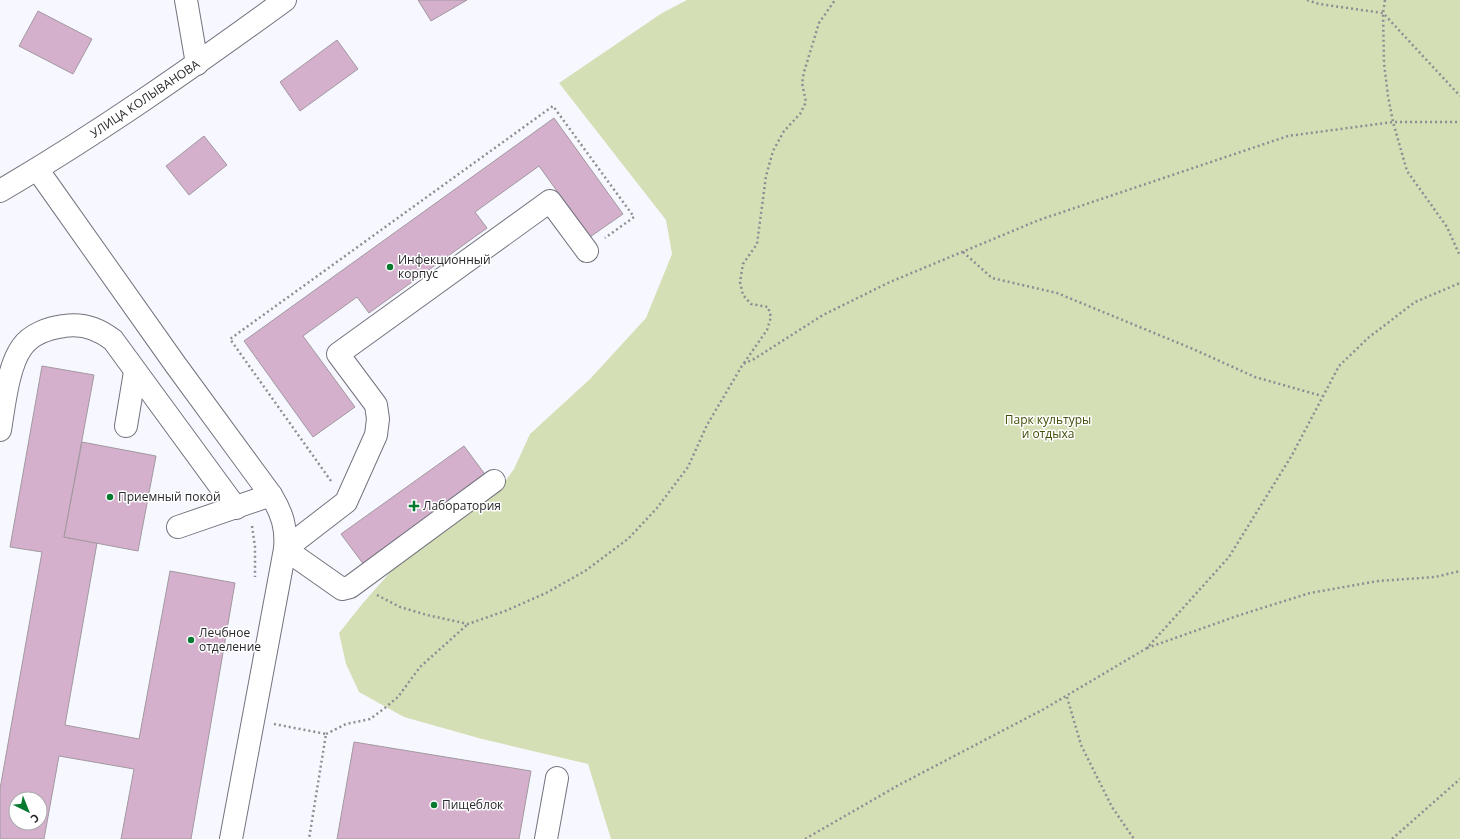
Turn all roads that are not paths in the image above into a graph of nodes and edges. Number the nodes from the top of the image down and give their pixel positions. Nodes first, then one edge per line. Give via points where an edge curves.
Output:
1 (186, 0) edge
2 (285, 0) edge
3 (197, 64) junction
4 (37, 169) junction
5 (0, 191) edge
6 (586, 251) road end
7 (135, 372) junction
8 (126, 426) dead end
9 (0, 430) edge
10 (494, 481) dead end
11 (271, 495) junction
12 (236, 508) junction
13 (178, 526) dead end
14 (284, 549) junction
15 (556, 778) dead end
16 (231, 839) edge
17 (546, 839) edge

1 - 3 street
2 - 3 street, УЛИЦА КОЛЫВАНОВА
3 - 4 street, УЛИЦА КОЛЫВАНОВА
4 - 5 street, УЛИЦА КОЛЫВАНОВА
4 - 11 street
6 - 14 street via 550,201 338,354 376,405 376,435 346,502
7 - 8 street
7 - 9 street via 113,340 104,333 71,325 38,333 22,347 12,368
7 - 12 street
10 - 14 street via 350,587 342,589
11 - 12 street
11 - 14 street via 279,507 284,522
12 - 13 street
14 - 16 street
15 - 17 street

